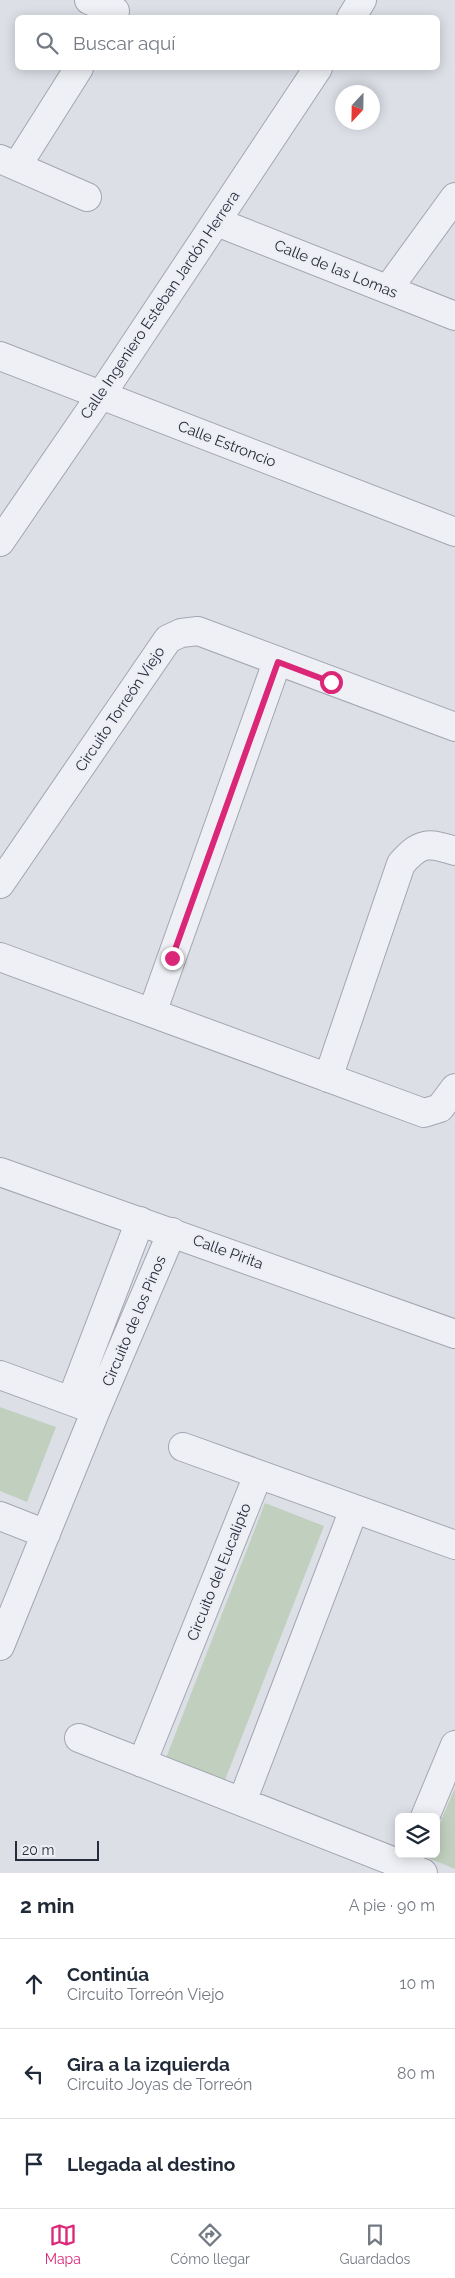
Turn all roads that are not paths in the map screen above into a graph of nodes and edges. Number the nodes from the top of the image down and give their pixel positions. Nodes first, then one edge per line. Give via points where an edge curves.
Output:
1 (89, 0) edge
2 (362, 0) edge
3 (116, 9) edge
4 (353, 15) edge
5 (77, 70) edge
6 (317, 70) edge
7 (8, 162) edge
8 (87, 197) dead end
9 (455, 197) edge
10 (217, 222) junction
11 (388, 289) junction
12 (455, 316) edge
13 (0, 356) edge
14 (101, 395) junction
15 (455, 532) edge
16 (0, 542) edge
17 (278, 662) junction
18 (455, 727) edge
19 (455, 851) edge
20 (0, 884) edge
21 (0, 957) edge
22 (152, 1013) junction
23 (328, 1078) junction
24 (455, 1088) edge
25 (0, 1172) edge
26 (140, 1221) junction
27 (172, 1232) junction
28 (455, 1334) edge
29 (0, 1375) edge
30 (83, 1405) junction
31 (183, 1447) dead end
32 (258, 1475) junction
33 (354, 1509) junction
34 (0, 1516) edge
35 (46, 1534) junction
36 (455, 1545) edge
37 (0, 1646) edge
38 (79, 1738) dead end
39 (455, 1745) edge
40 (142, 1763) junction
41 (242, 1802) junction
42 (427, 1813) edge
43 (413, 1864) edge

1 - 3 street
2 - 4 street
5 - 7 street
6 - 10 street, Calle Ingeniero Esteban Jardón Herrera
7 - 8 street
9 - 11 street
10 - 11 street, Calle de las Lomas
10 - 14 street, Calle Ingeniero Esteban Jardón Herrera
11 - 12 street, Calle de las Lomas
13 - 14 street, Calle Estroncio
14 - 15 street, Calle Estroncio
14 - 16 street, Calle Ingeniero Esteban Jardón Herrera
17 - 18 street, Circuito Torreón Viejo
17 - 20 street, Circuito Torreón Viejo via 198,630 181,633 168,640
17 - 22 street
19 - 23 street via 438,845 423,845 413,850 401,864
21 - 22 street
22 - 23 street
23 - 24 street via 424,1112 440,1108
25 - 26 street, Calle Pirita
26 - 27 street, Calle Pirita
26 - 30 street, Circuito de los Pinos
27 - 28 street, Calle Pirita
27 - 30 street, Circuito de los Pinos
29 - 30 street
30 - 35 street, Circuito de los Pinos
31 - 32 street
32 - 33 street
32 - 40 street, Circuito del Eucalipto
33 - 36 street
33 - 41 street
34 - 35 street
35 - 37 street, Circuito de los Pinos
38 - 40 street
39 - 42 street
40 - 41 street
41 - 43 street

